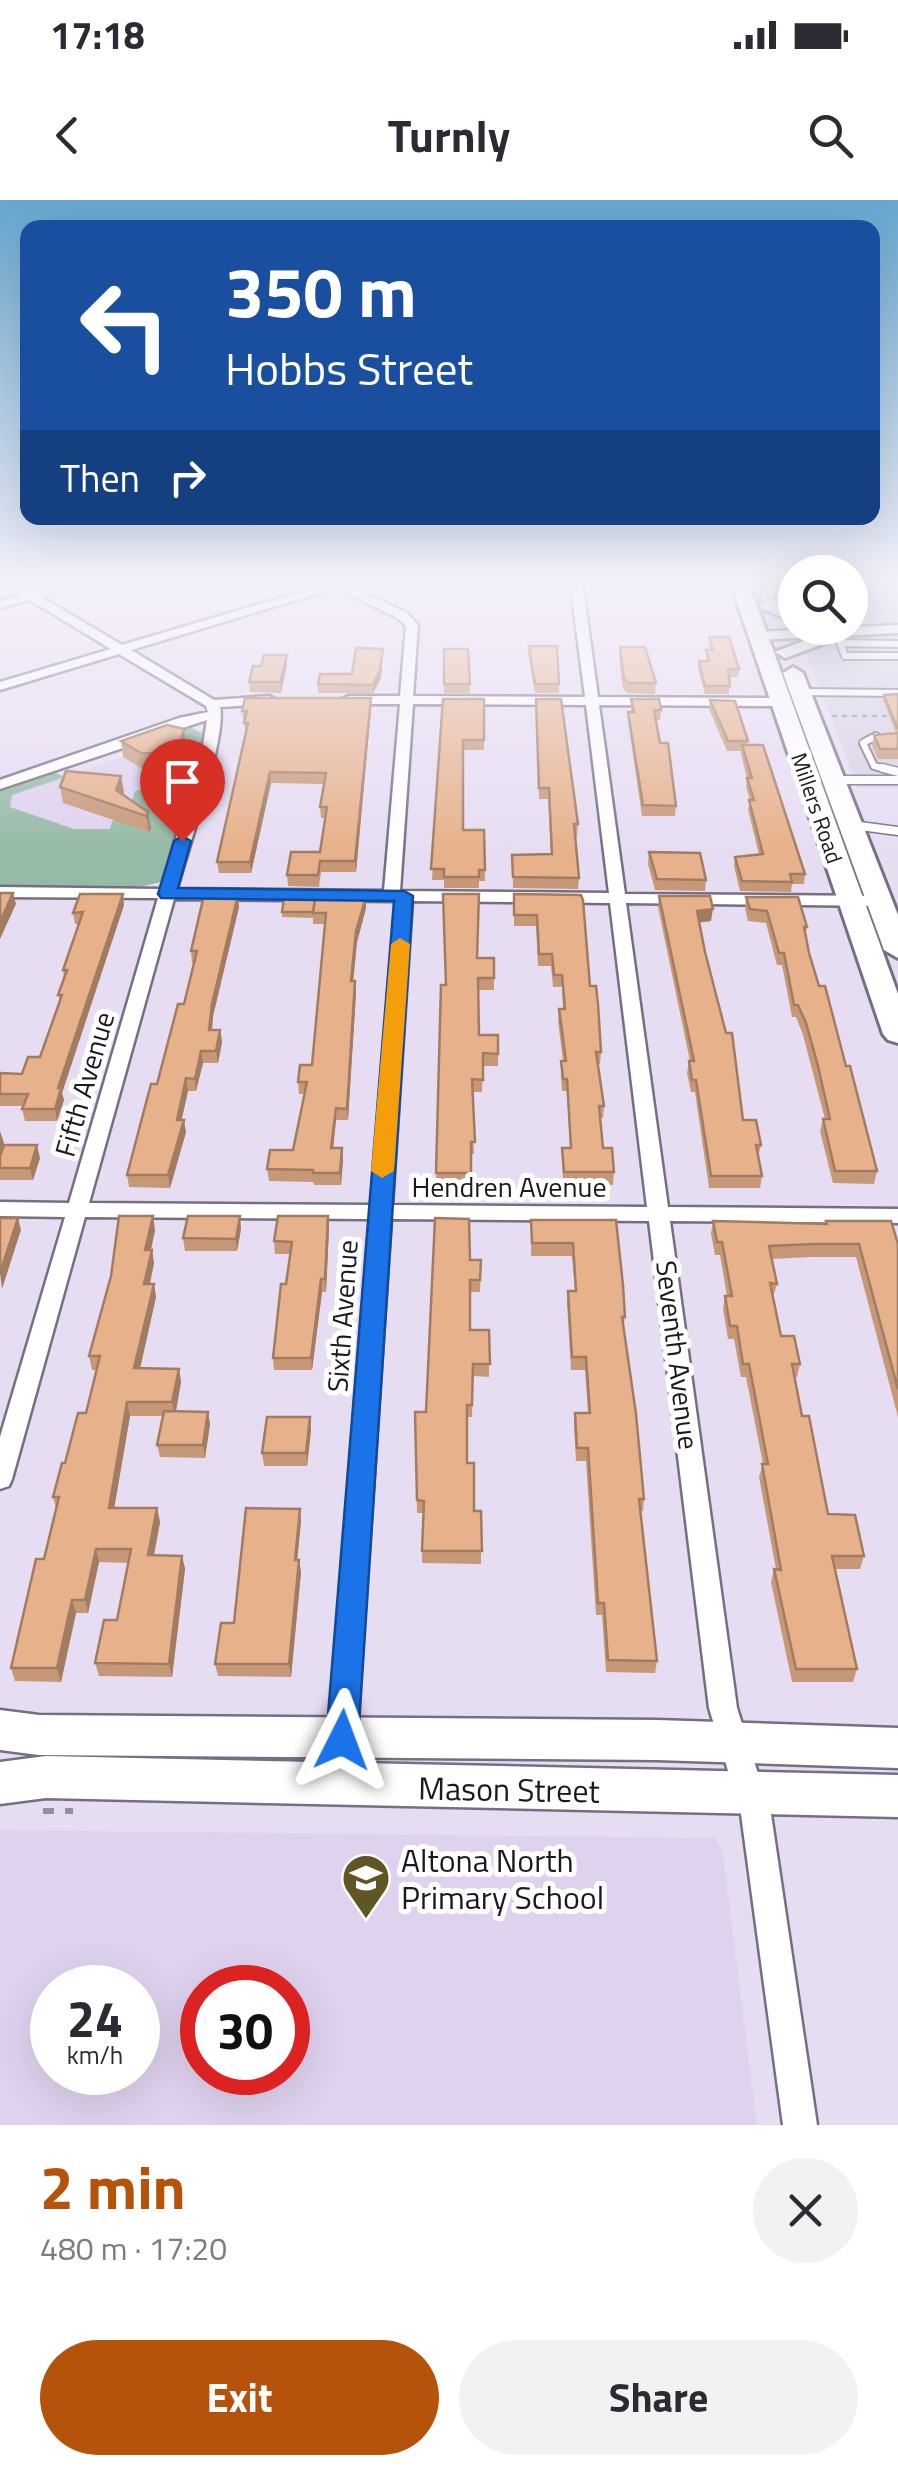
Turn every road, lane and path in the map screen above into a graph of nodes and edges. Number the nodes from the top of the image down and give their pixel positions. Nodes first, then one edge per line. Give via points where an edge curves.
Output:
1 (49, 671) edge
2 (154, 671) edge
3 (407, 671) edge
4 (587, 671) edge
5 (785, 671) edge
6 (785, 671) edge
7 (0, 686) edge
8 (898, 693) edge
9 (791, 697) junction
10 (277, 700) edge
11 (335, 700) edge
12 (406, 700) junction
13 (591, 701) junction
14 (214, 709) junction
15 (828, 716) dead end
16 (898, 716) edge
17 (876, 736) edge
18 (898, 770) edge
19 (833, 780) junction
20 (898, 780) edge
21 (0, 786) edge
22 (851, 825) junction
23 (898, 831) edge
24 (0, 892) edge
25 (167, 894) junction
26 (398, 896) junction
27 (617, 898) junction
28 (850, 901) junction
29 (889, 901) edge
30 (898, 950) edge
31 (898, 1034) edge
32 (0, 1209) edge
33 (76, 1209) junction
34 (379, 1212) junction
35 (660, 1214) junction
36 (898, 1216) edge
37 (0, 1479) edge
38 (0, 1730) edge
39 (342, 1740) junction
40 (732, 1743) junction
41 (898, 1748) edge
42 (0, 1783) edge
43 (752, 1794) junction
44 (898, 1796) edge
45 (800, 2125) edge

1 - 7 street
2 - 14 street
3 - 12 street, Sixth Avenue
4 - 13 street, Seventh Avenue
5 - 9 main road, Millers Road
6 - 9 main road, Millers Road
8 - 9 lane
9 - 13 street
9 - 19 main road, Millers Road
9 - 28 main road, Millers Road
10 - 14 street
11 - 12 street
12 - 13 street
12 - 26 street, Sixth Avenue
13 - 27 street, Seventh Avenue
14 - 21 street
14 - 25 street, Fifth Avenue
15 - 16 path
17 - 18 lane via 863,743 872,764
19 - 20 lane
19 - 22 main road, Millers Road
22 - 23 lane
22 - 29 main road, Millers Road
24 - 25 street
25 - 26 street
25 - 33 street, Fifth Avenue
26 - 27 street
26 - 34 street, Sixth Avenue
27 - 28 street
27 - 35 street, Seventh Avenue
28 - 29 street
28 - 31 main road, Millers Road
29 - 30 main road, Millers Road
32 - 33 street, Hendren Avenue
33 - 34 street, Hendren Avenue
33 - 37 street, Fifth Avenue
34 - 35 street, Hendren Avenue
34 - 39 street, Sixth Avenue
35 - 36 street, Hendren Avenue
35 - 40 street, Seventh Avenue
38 - 39 street, Mason Street
39 - 40 street, Mason Street
40 - 41 street, Mason Street
40 - 43 street, Seventh Avenue
42 - 43 street, Mason Street via 46,1777
43 - 44 street, Mason Street
43 - 45 street, Seventh Avenue

